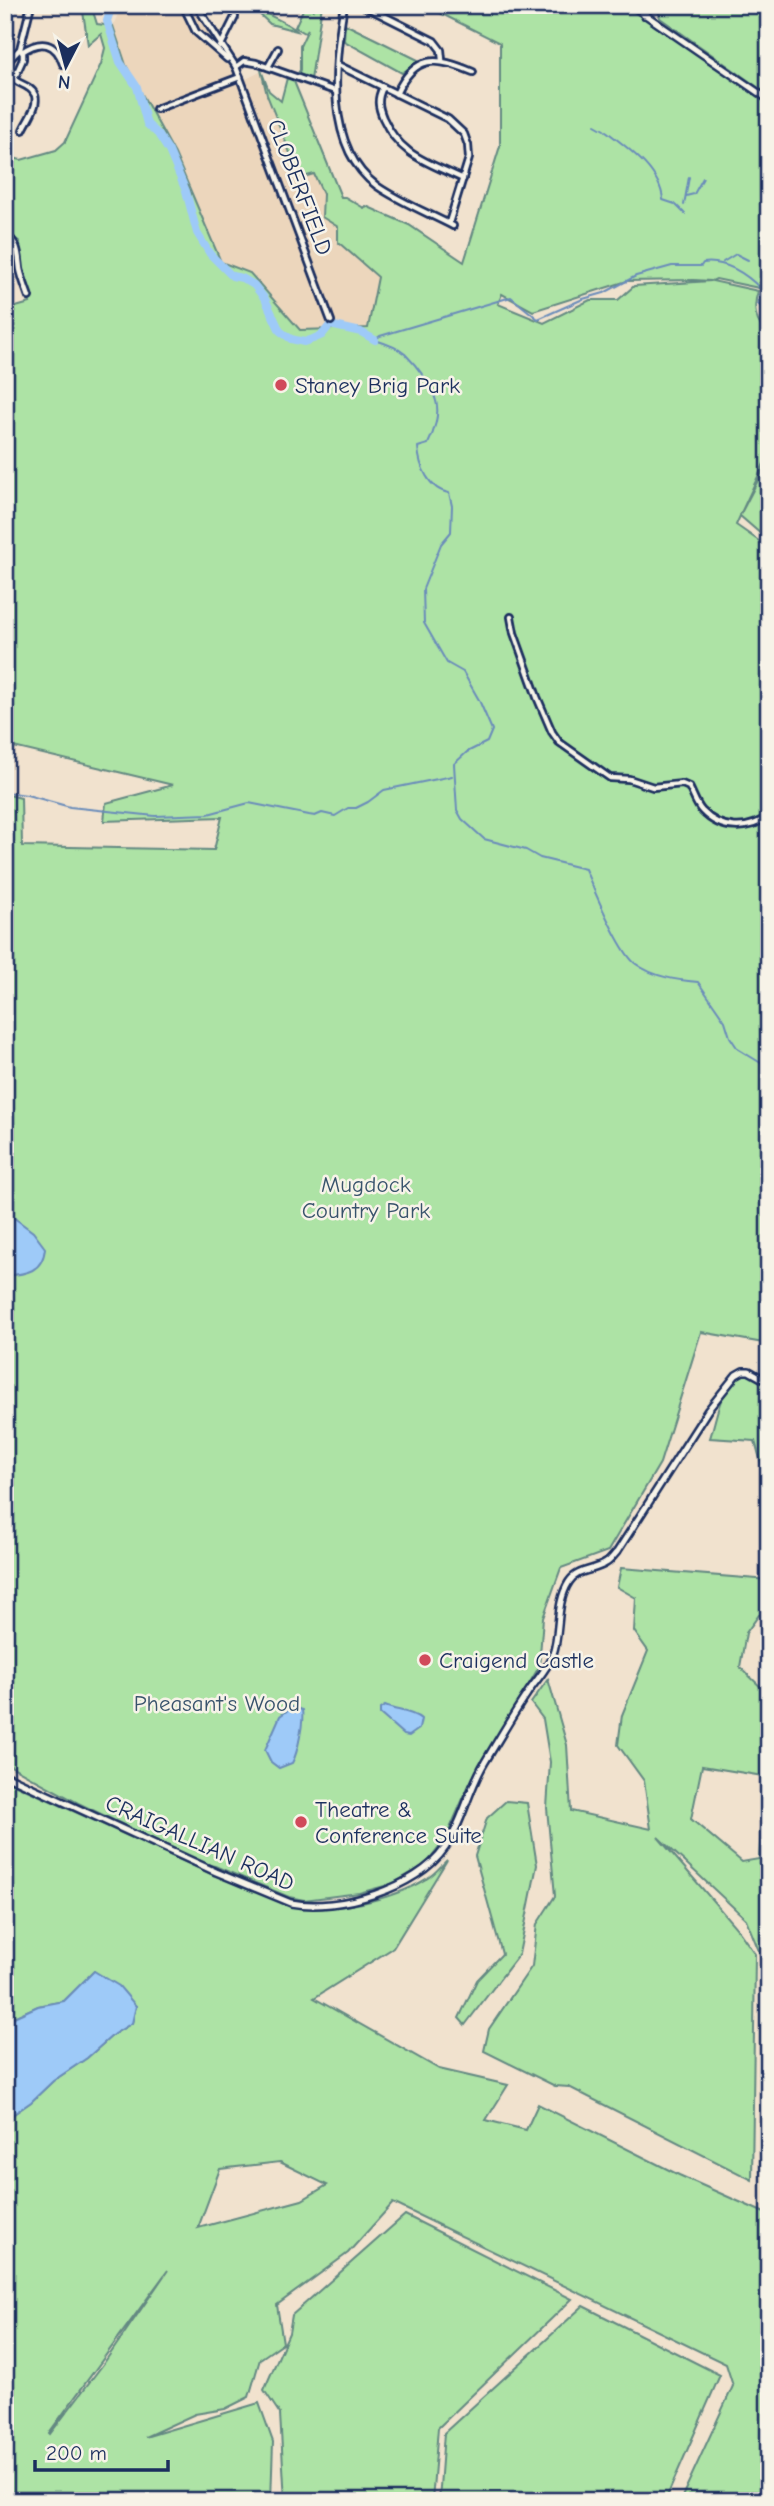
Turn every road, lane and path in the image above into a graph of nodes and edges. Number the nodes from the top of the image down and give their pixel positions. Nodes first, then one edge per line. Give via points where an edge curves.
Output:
1 (31, 5) edge
2 (183, 5) edge
3 (195, 5) edge
4 (344, 5) edge
5 (362, 5) edge
6 (631, 5) edge
7 (649, 5) edge
8 (644, 15) junction
9 (235, 17) dead end
10 (219, 48) junction
11 (278, 49) dead end
12 (21, 51) junction
13 (442, 60) junction
14 (62, 64) dead end
15 (338, 65) junction
16 (236, 67) junction
17 (268, 67) junction
18 (5, 68) edge
19 (473, 72) dead end
20 (240, 77) junction
21 (383, 87) junction
22 (335, 91) junction
23 (396, 94) junction
24 (769, 100) edge
25 (156, 109) dead end
26 (23, 130) dead end
27 (463, 179) junction
28 (5, 234) edge
29 (29, 297) dead end
30 (331, 321) dead end
31 (511, 617) dead end
32 (769, 816) edge
33 (769, 1382) edge
34 (5, 1775) edge

1 - 12 street
2 - 10 street via 196,32
3 - 10 street
4 - 15 street
5 - 13 street via 434,41
6 - 8 street
7 - 8 street
8 - 24 street
9 - 10 street
10 - 16 street
11 - 17 street
12 - 14 street via 51,46
12 - 18 street
12 - 26 street via 23,59 14,79 35,94 37,104
13 - 19 street
13 - 23 street via 417,66
15 - 21 street
15 - 22 street
16 - 17 street via 244,61
16 - 20 street, CLOBERFIELD
17 - 22 street
20 - 25 street
20 - 30 street, CLOBERFIELD
21 - 23 street
21 - 27 street via 379,108 398,145
22 - 27 street via 340,126 352,154 366,175 387,192 451,225
23 - 27 street via 448,119 464,134 469,159
28 - 29 street via 14,240 20,254
31 - 32 street via 552,732 570,750 610,778 653,787 689,786 707,816 735,828
33 - 34 street, CRAIGALLIAN ROAD via 749,1371 736,1374 608,1562 576,1574 567,1584 550,1662 471,1785 454,1834 438,1858 408,1880 332,1903 291,1903

